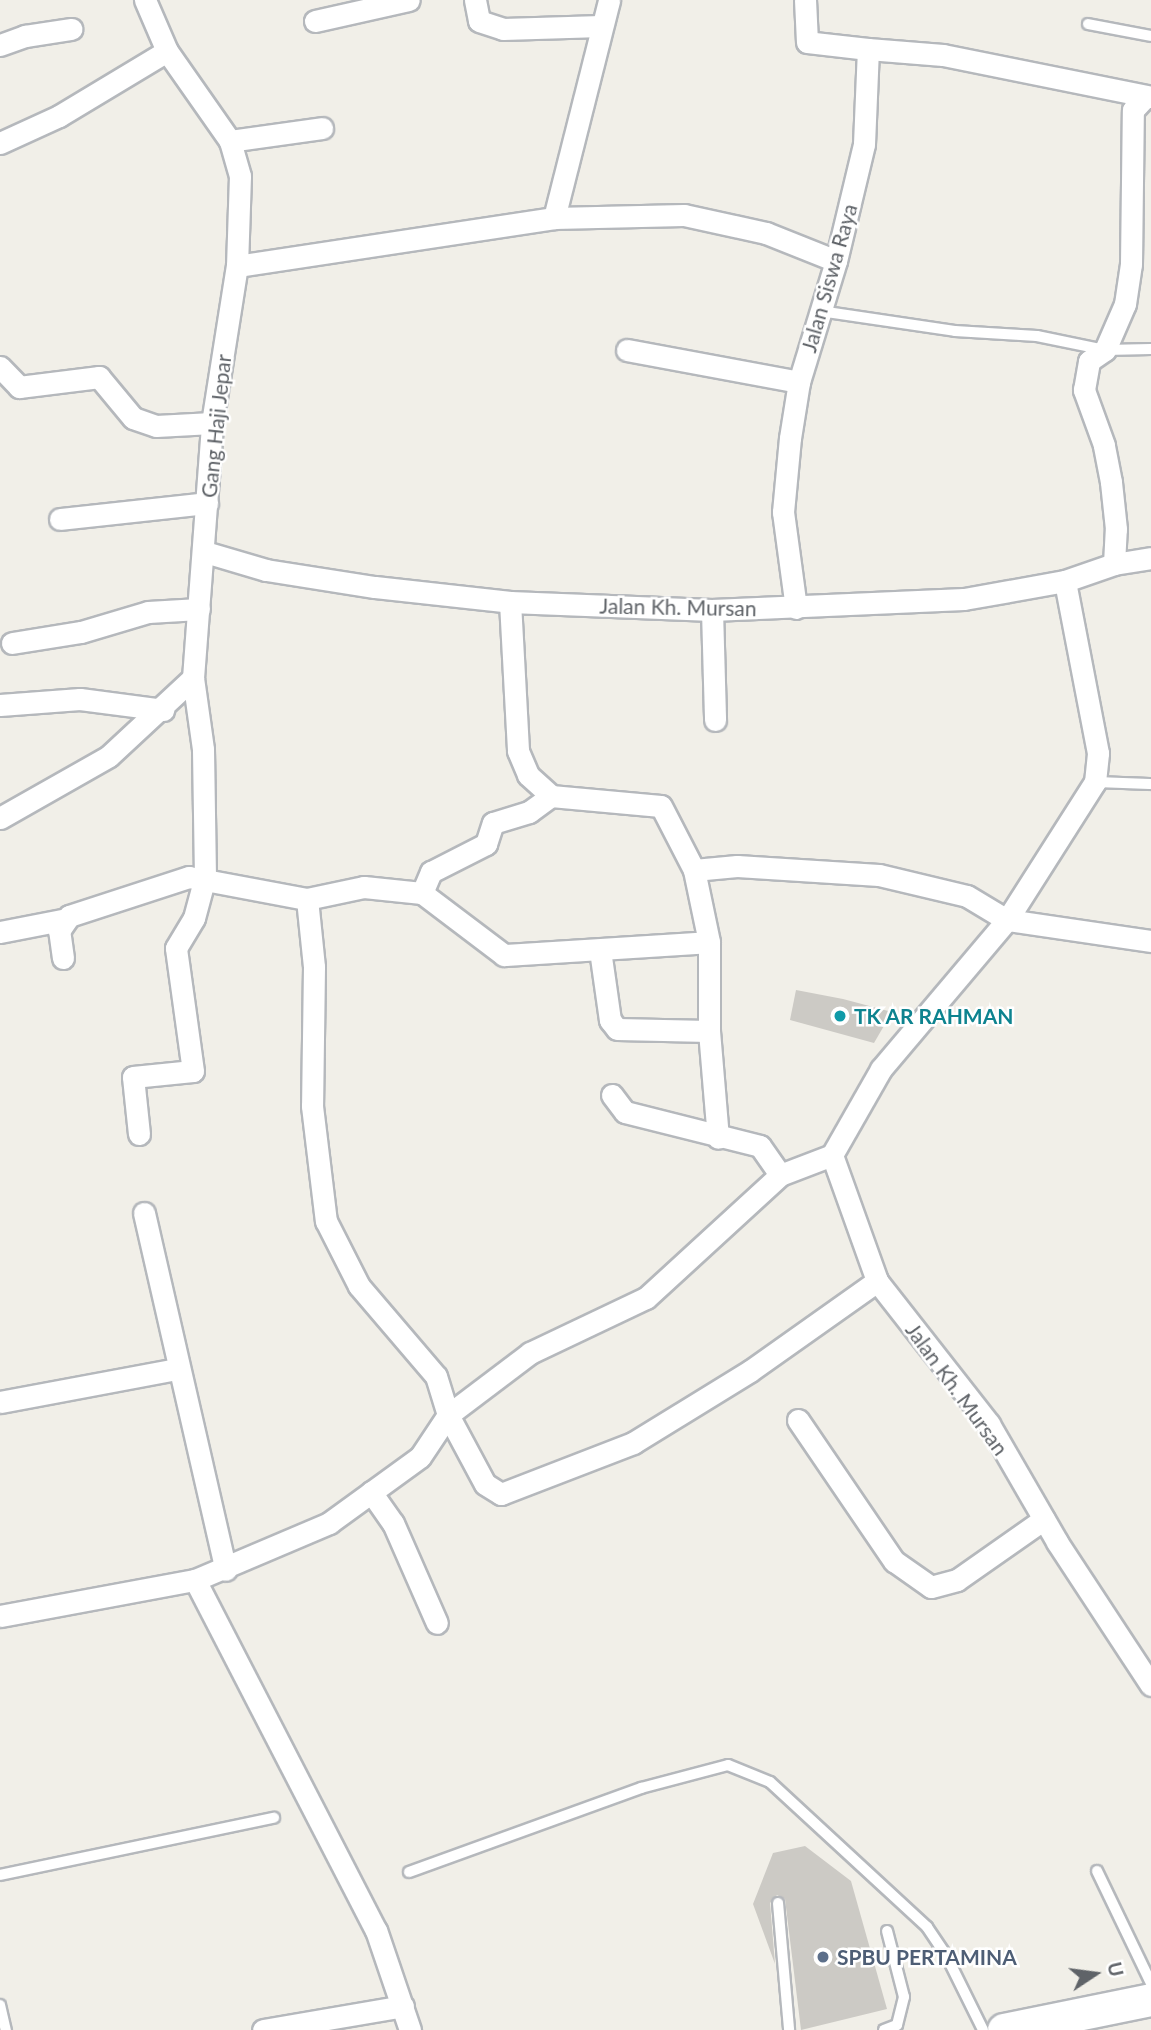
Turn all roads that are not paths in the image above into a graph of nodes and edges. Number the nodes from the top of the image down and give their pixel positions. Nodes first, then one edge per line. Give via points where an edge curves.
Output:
1 (145, 0) edge
2 (409, 0) edge
3 (475, 0) edge
4 (609, 0) edge
5 (805, 0) edge
6 (315, 20) dead end
7 (1088, 24) dead end
8 (601, 26) junction
9 (71, 29) dead end
10 (1151, 36) edge
11 (0, 45) edge
12 (868, 49) junction
13 (167, 51) junction
14 (1148, 97) edge
15 (322, 128) dead end
16 (230, 141) junction
17 (0, 143) edge
18 (554, 218) junction
19 (836, 261) junction
20 (237, 267) junction
21 (820, 312) junction
22 (1151, 349) edge
23 (627, 350) dead end
24 (1105, 350) junction
25 (0, 367) edge
26 (799, 382) junction
27 (212, 423) junction
28 (207, 503) junction
29 (60, 519) dead end
30 (205, 552) junction
31 (1151, 558) edge
32 (1114, 564) junction
33 (1065, 581) junction
34 (510, 602) junction
35 (200, 608) junction
36 (796, 608) junction
37 (712, 610) junction
38 (12, 643) dead end
39 (193, 678) junction
40 (0, 705) edge
41 (163, 710) junction
42 (715, 720) dead end
43 (1095, 782) junction
44 (1151, 784) edge
45 (551, 796) junction
46 (0, 818) edge
47 (694, 870) junction
48 (205, 877) junction
49 (422, 893) junction
50 (307, 898) junction
51 (67, 919) junction
52 (1007, 920) junction
53 (0, 932) edge
54 (1151, 941) edge
55 (709, 942) junction
56 (600, 950) junction
57 (63, 958) dead end
58 (709, 1031) junction
59 (612, 1096) dead end
60 (139, 1134) dead end
61 (718, 1138) junction
62 (832, 1155) junction
63 (780, 1175) junction
64 (144, 1213) dead end
65 (877, 1282) junction
66 (177, 1369) junction
67 (0, 1402) edge
68 (448, 1415) junction
69 (798, 1420) dead end
70 (371, 1492) junction
71 (1044, 1519) junction
72 (226, 1570) junction
73 (195, 1580) junction
74 (0, 1616) edge
75 (437, 1623) dead end
76 (1151, 1685) edge
77 (274, 1818) dead end
78 (1097, 1871) dead end
79 (409, 1872) dead end
80 (0, 1875) edge
81 (778, 1903) dead end
82 (887, 1931) dead end
83 (1151, 1983) edge
84 (1151, 2000) edge
85 (0, 2005) edge
86 (403, 2006) junction
87 (898, 2027) edge
88 (785, 2029) edge
89 (6, 2030) edge
90 (263, 2030) edge
91 (410, 2030) edge
92 (884, 2030) edge
93 (983, 2030) edge
94 (1004, 2030) edge

1 - 13 street, Gang Haji Jepar
2 - 6 street
3 - 8 street via 479,20 503,29
4 - 8 street
5 - 12 street via 807,42
7 - 10 lane
8 - 18 street
9 - 11 street
12 - 14 street via 943,55
12 - 19 street, Jalan Siswa Raya via 864,144
13 - 16 street, Gang Haji Jepar
13 - 17 street via 59,116
14 - 24 street via 1133,110 1131,264 1125,304
15 - 16 street
16 - 20 street, Gang Haji Jepar via 240,176
18 - 19 street via 684,215 766,233
18 - 20 street
19 - 21 street, Jalan Siswa Raya
20 - 27 street, Gang Haji Jepar
21 - 24 lane via 955,331 1037,336
21 - 26 street, Jalan Siswa Raya
22 - 24 lane
23 - 26 street
24 - 32 street via 1089,361 1084,390 1111,482
25 - 27 street via 19,387 99,377 134,418 156,426
26 - 36 street, Jalan Siswa Raya via 783,512
27 - 28 street, Gang Haji Jepar
28 - 29 street
28 - 30 street, Gang Haji Jepar
30 - 34 street, Jalan Kh. Mursan via 267,570
30 - 35 street, Gang Haji Jepar
31 - 32 street, Jalan Kh. Mursan
32 - 33 street, Jalan Kh. Mursan
33 - 36 street, Jalan Kh. Mursan via 964,599
33 - 43 street via 1098,753
34 - 37 street, Jalan Kh. Mursan
34 - 45 street via 518,751 528,775
35 - 38 street via 148,612 81,632
35 - 39 street, Gang Haji Jepar
36 - 37 street, Jalan Kh. Mursan
37 - 42 street
39 - 41 street
39 - 48 street, Gang Haji Jepar via 203,748
40 - 41 street via 80,699
41 - 46 street via 109,756
43 - 44 lane
43 - 52 street
45 - 47 street via 662,806
45 - 49 street via 530,812 493,823 486,844 431,872
47 - 52 street via 737,866 904,879 967,896
47 - 55 street
48 - 50 street
48 - 51 street via 92,906
48 - 60 street, Gang Haji Jepar via 194,918 176,948 193,1071 133,1077
49 - 50 street via 364,887
49 - 56 street via 504,956
50 - 68 street via 314,967 312,1106 326,1221 359,1286 436,1376
51 - 53 street
51 - 57 street via 59,931
52 - 54 street
52 - 62 street via 881,1069
55 - 56 street
55 - 58 street
56 - 58 street via 608,1012 617,1028
58 - 61 street
59 - 61 street via 625,1112
61 - 63 street via 760,1146
62 - 63 street
62 - 65 street, Jalan Kh. Mursan
63 - 68 street via 646,1298 530,1353
64 - 66 street
65 - 68 street via 750,1371 633,1443 520,1490 501,1494 485,1484
65 - 71 street, Jalan Kh. Mursan via 989,1424
66 - 67 street
66 - 72 street
68 - 70 street via 420,1457
69 - 71 street via 894,1561 931,1587 957,1580
70 - 72 street via 329,1523
70 - 75 street via 393,1523
71 - 76 street, Jalan Kh. Mursan
72 - 73 street
73 - 74 street
73 - 86 street via 372,1922
77 - 80 lane
78 - 83 lane
79 - 93 lane via 641,1788 728,1765 770,1782 926,1927
81 - 88 lane
82 - 87 lane via 903,1987
84 - 94 main road
85 - 89 lane
86 - 90 street
86 - 91 street
87 - 92 lane

